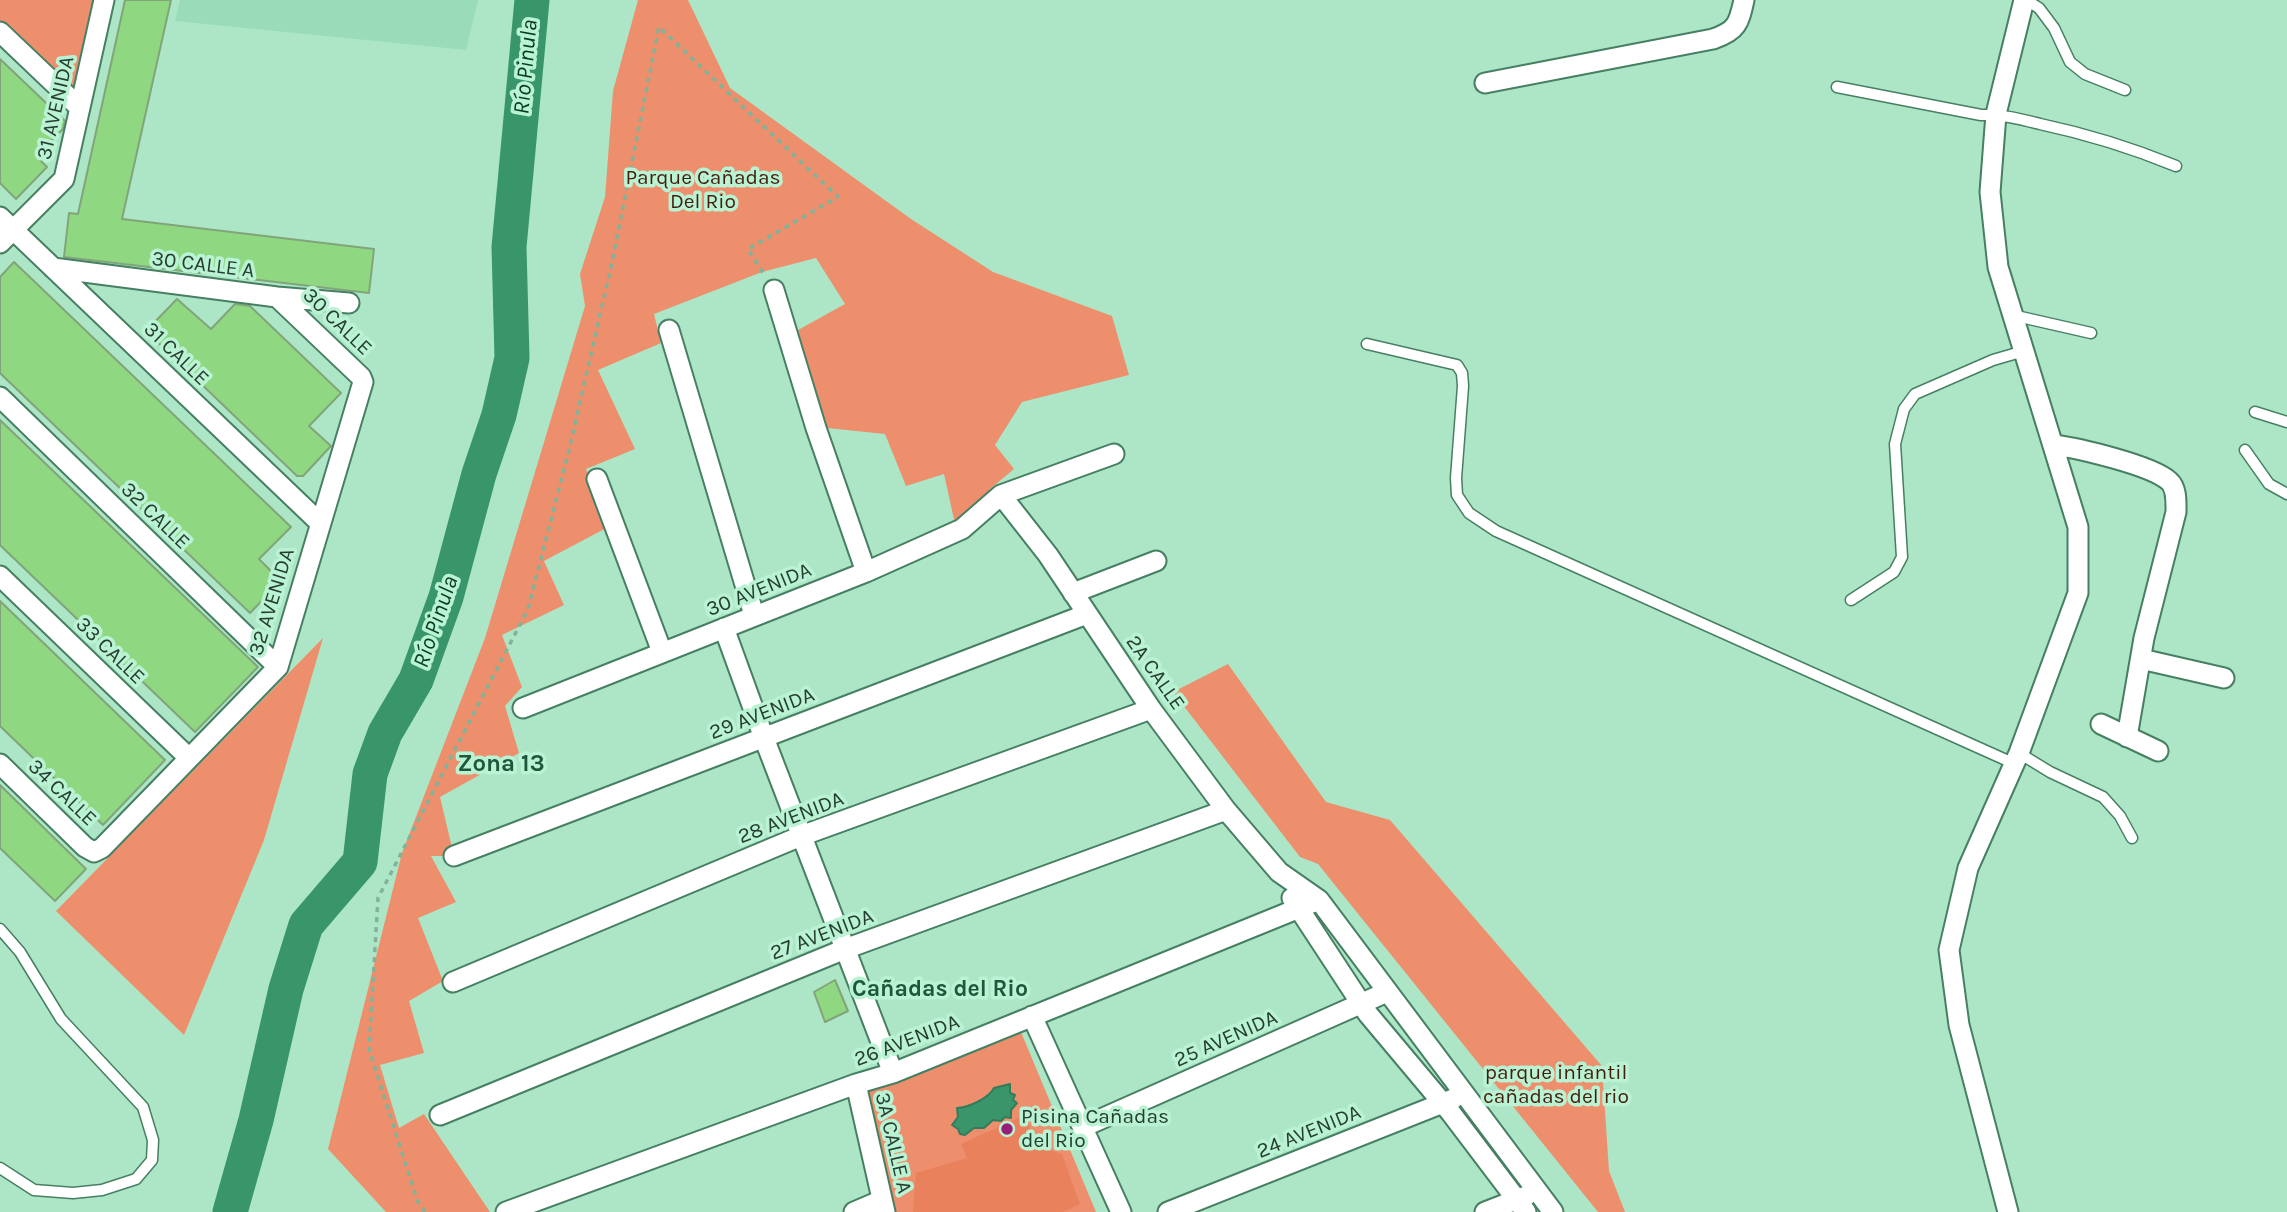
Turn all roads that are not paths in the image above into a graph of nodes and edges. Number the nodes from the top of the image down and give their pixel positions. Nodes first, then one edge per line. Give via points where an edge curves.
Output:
1 (104, 0) edge
2 (1744, 0) edge
3 (2025, 0) edge
4 (0, 32) edge
5 (1485, 83) dead end
6 (1837, 87) dead end
7 (2126, 90) dead end
8 (80, 108) junction
9 (1996, 114) junction
10 (2176, 166) dead end
11 (4, 230) edge
12 (53, 268) junction
13 (774, 290) road end
14 (277, 297) junction
15 (349, 303) dead end
16 (2011, 314) junction
17 (669, 330) dead end
18 (2091, 333) dead end
19 (1367, 345) dead end
20 (2024, 351) junction
21 (363, 382) joint
22 (0, 397) edge
23 (2255, 412) dead end
24 (2287, 422) edge
25 (2053, 445) junction
26 (2245, 450) dead end
27 (1114, 454) dead end
28 (597, 479) dead end
29 (2287, 494) edge
30 (1001, 495) junction
31 (320, 523) junction
32 (1156, 561) dead end
33 (866, 572) junction
34 (0, 576) edge
35 (1073, 593) junction
36 (1851, 600) dead end
37 (1087, 614) junction
38 (754, 615) junction
39 (724, 628) junction
40 (662, 652) junction
41 (2141, 659) junction
42 (278, 667) junction
43 (2224, 677) dead end
44 (523, 708) dead end
45 (1151, 709) junction
46 (2101, 724) dead end
47 (2127, 737) junction
48 (764, 738) junction
49 (2158, 751) dead end
50 (189, 758) junction
51 (2017, 759) junction
52 (0, 764) edge
53 (1226, 810) junction
54 (801, 836) junction
55 (2132, 838) dead end
56 (94, 852) joint
57 (454, 856) dead end
58 (1279, 872) junction
59 (1319, 900) junction
60 (1296, 908) junction
61 (0, 929) edge
62 (845, 949) junction
63 (453, 982) dead end
64 (1387, 992) junction
65 (1361, 1004) junction
66 (1032, 1016) junction
67 (893, 1073) junction
68 (856, 1084) junction
69 (1466, 1095) junction
70 (1442, 1103) junction
71 (440, 1115) dead end
72 (1083, 1127) junction
73 (0, 1168) edge
74 (1536, 1191) junction
75 (884, 1206) edge
76 (1521, 1206) edge
77 (506, 1212) edge
78 (854, 1212) edge
79 (1121, 1212) edge
80 (1168, 1212) edge
81 (1485, 1212) edge
82 (1553, 1212) edge
83 (2008, 1212) edge

1 - 8 street, 31 AVENIDA
2 - 5 street via 1740,21 1728,34 1713,39
3 - 7 lane via 2039,8 2054,28 2070,62 2085,74
3 - 9 street
4 - 8 street
6 - 9 lane
8 - 11 street, 31 AVENIDA via 64,179
9 - 10 lane via 2072,131
9 - 16 street via 1990,192 1998,267
11 - 12 street, 31 CALLE
12 - 14 street, 30 CALLE A
12 - 31 street, 31 CALLE
13 - 33 street
14 - 15 street, 30 CALLE A
14 - 21 street, 30 CALLE
16 - 18 lane
16 - 20 street
17 - 38 street
19 - 51 lane via 1457,365 1463,386 1457,495 1469,513 1496,531
20 - 25 street
20 - 36 lane via 1915,394 1904,409 1895,444 1902,557 1894,572
21 - 31 street, 32 AVENIDA
22 - 42 street, 32 CALLE
23 - 24 lane
25 - 41 street via 2154,472 2171,482 2176,512
25 - 51 street via 2078,527 2078,593
26 - 29 lane via 2269,484
27 - 30 street
28 - 40 street
30 - 33 street, 30 AVENIDA via 962,529
30 - 35 street, 2A CALLE
31 - 42 street, 32 AVENIDA
32 - 35 street
33 - 38 street, 30 AVENIDA
34 - 50 street, 33 CALLE
35 - 37 street, 2A CALLE
37 - 45 street, 2A CALLE
37 - 48 street, 29 AVENIDA
38 - 39 street, 30 AVENIDA
39 - 40 street, 30 AVENIDA
39 - 48 street
40 - 44 street, 30 AVENIDA
41 - 43 street
41 - 47 street
42 - 50 street, 32 AVENIDA
45 - 53 street, 2A CALLE
45 - 54 street, 28 AVENIDA
46 - 47 street
47 - 49 street
48 - 54 street
48 - 57 street, 29 AVENIDA
50 - 56 street, 32 AVENIDA
51 - 55 lane via 2103,797
51 - 83 street via 1968,868 1949,950 1959,1025
52 - 56 street, 34 CALLE
53 - 58 street, 2A CALLE
53 - 62 street, 27 AVENIDA
54 - 62 street
54 - 63 street, 28 AVENIDA
58 - 59 street, 2A CALLE
58 - 60 street, 2A CALLE
59 - 60 street, 26 AVENIDA
59 - 64 street, 2A CALLE
60 - 65 street, 2A CALLE
60 - 66 street, 26 AVENIDA
61 - 73 lane via 20,952 61,1019 143,1107 153,1140 152,1160 135,1179 102,1190 34,1190
62 - 67 street
62 - 71 street, 27 AVENIDA
64 - 65 street, 25 AVENIDA
64 - 69 street, 2A CALLE
65 - 70 street, 2A CALLE
65 - 72 street, 25 AVENIDA
66 - 67 street, 26 AVENIDA
66 - 72 street
67 - 68 street, 26 AVENIDA
68 - 75 street, 3A CALLE A
68 - 77 street, 26 AVENIDA
69 - 70 street, 24 AVENIDA
69 - 74 street, 2A CALLE
70 - 76 street, 2A CALLE
70 - 80 street, 24 AVENIDA
72 - 79 street
74 - 76 street
74 - 82 street, 2A CALLE
75 - 78 street
76 - 81 street

